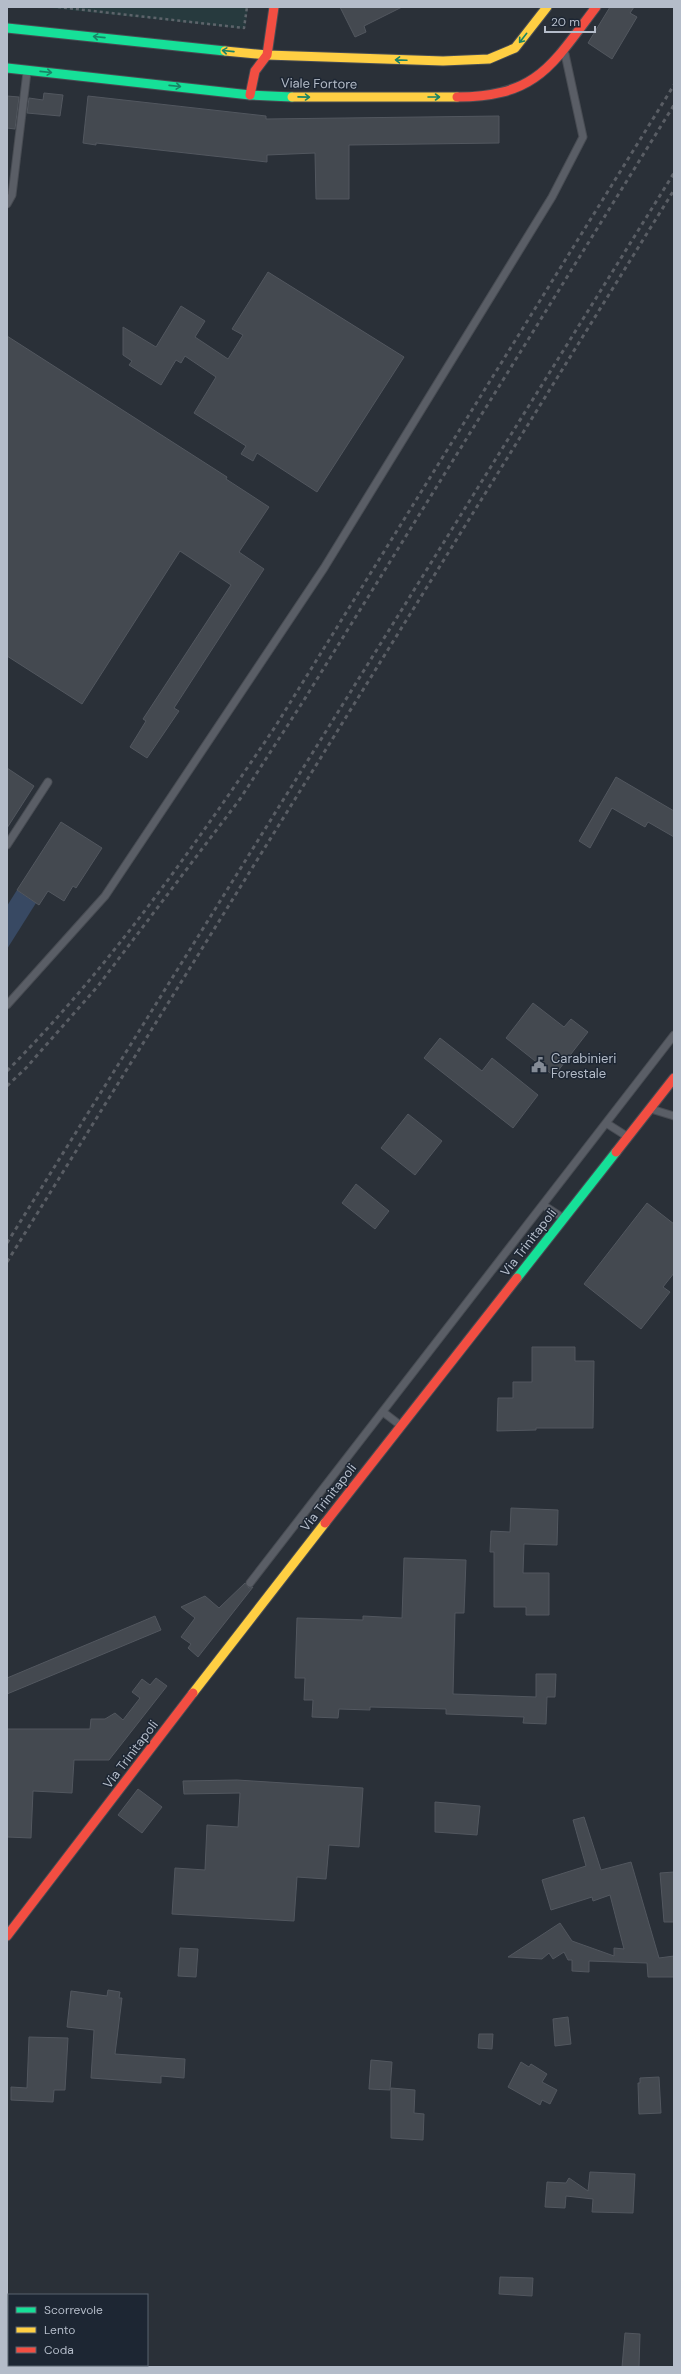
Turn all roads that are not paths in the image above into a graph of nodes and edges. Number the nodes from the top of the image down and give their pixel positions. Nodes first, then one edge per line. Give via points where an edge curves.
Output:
1 (274, 7) edge
2 (547, 7) edge
3 (596, 7) edge
4 (7, 28) edge
5 (564, 50) junction
6 (267, 55) junction
7 (7, 68) edge
8 (27, 70) junction
9 (250, 94) junction
10 (7, 204) edge
11 (48, 782) dead end
12 (7, 845) edge
13 (7, 1005) edge
14 (674, 1035) edge
15 (674, 1078) edge
16 (651, 1109) junction
17 (674, 1116) edge
18 (606, 1123) junction
19 (629, 1137) junction
20 (543, 1205) junction
21 (564, 1219) junction
22 (382, 1412) junction
23 (401, 1426) junction
24 (250, 1583) dead end
25 (7, 1936) edge

1 - 6 main road
2 -> 6 main road, Viale Fortore via 515,48 489,59 443,61
3 - 5 main road, Viale Fortore
6 -> 4 main road, Viale Fortore
9 -> 5 main road, Viale Fortore via 302,97 472,97 511,90 533,80 553,64
5 - 13 lane via 583,137 552,197 324,568 109,889
6 - 9 main road via 255,71
7 - 8 main road, Viale Fortore
8 -> 9 main road, Viale Fortore
8 - 10 lane via 12,195
11 - 12 lane
14 - 18 lane
15 - 16 main road, Via Trinitapoli
16 - 17 lane
16 - 19 main road, Via Trinitapoli
18 - 19 lane
18 - 20 lane
19 - 21 main road, Via Trinitapoli
20 - 21 lane
20 - 22 lane
21 - 23 main road, Via Trinitapoli
22 - 23 lane
22 - 24 lane
23 - 25 main road, Via Trinitapoli

